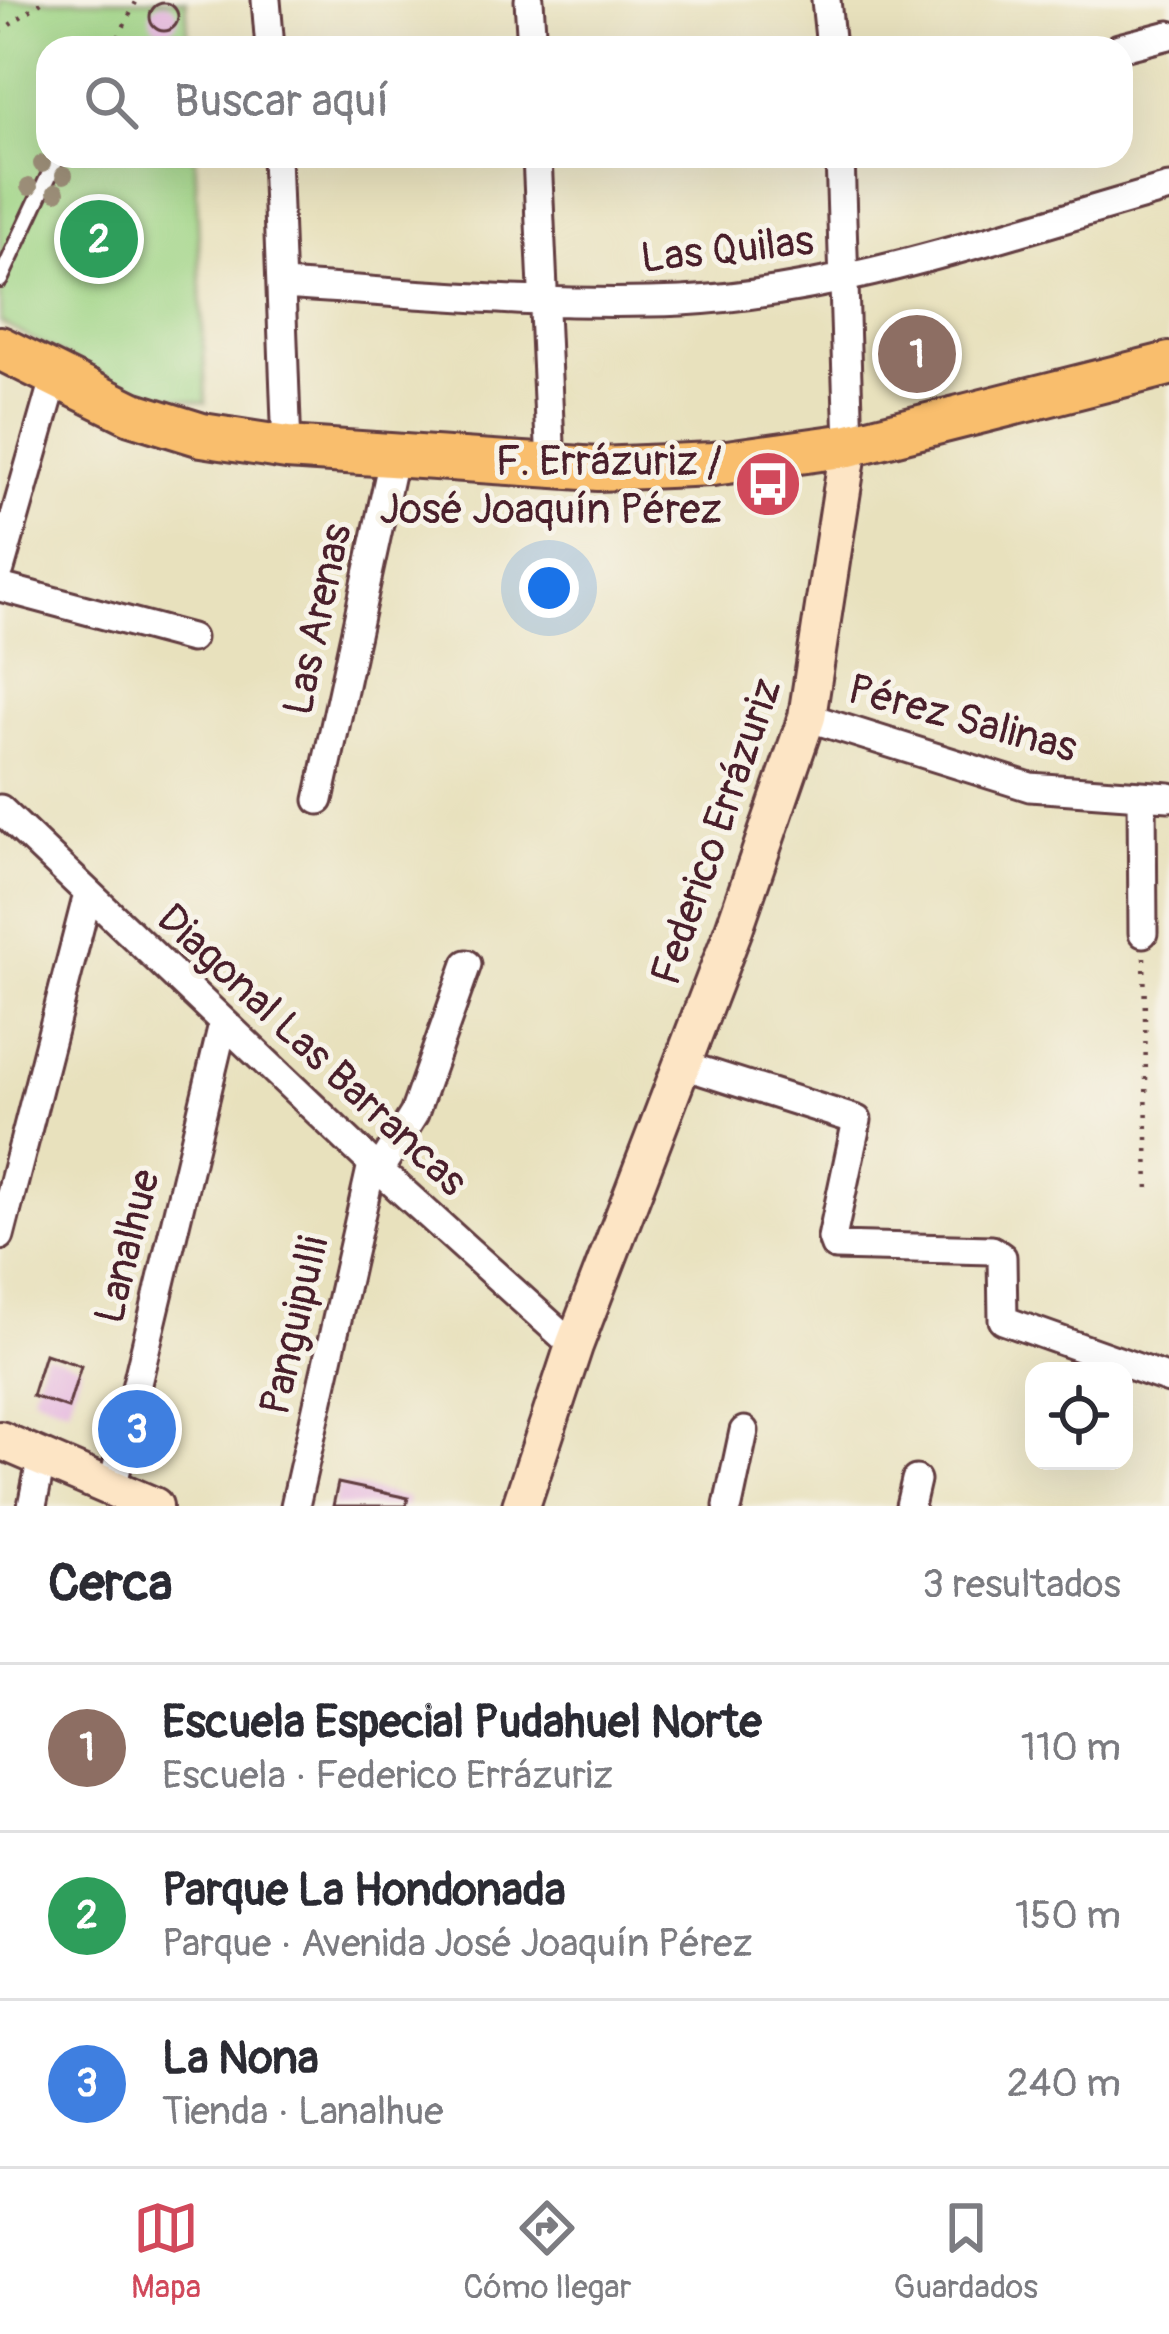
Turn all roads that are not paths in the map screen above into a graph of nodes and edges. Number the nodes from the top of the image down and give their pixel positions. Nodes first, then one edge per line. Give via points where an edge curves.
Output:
1 (266, 0) edge
2 (530, 0) edge
3 (826, 0) edge
4 (1169, 34) edge
5 (269, 36) edge
6 (532, 36) edge
7 (830, 36) edge
8 (1133, 44) edge
9 (52, 168) edge
10 (276, 168) edge
11 (538, 168) edge
12 (841, 168) edge
13 (1169, 188) edge
14 (847, 278) junction
15 (0, 280) edge
16 (281, 284) junction
17 (546, 302) junction
18 (0, 348) edge
19 (1169, 364) edge
20 (55, 376) junction
21 (849, 445) junction
22 (287, 448) junction
23 (394, 455) junction
24 (551, 466) junction
25 (0, 569) edge
26 (0, 586) edge
27 (191, 638) dead end
28 (807, 717) junction
29 (1155, 797) edge
30 (319, 800) dead end
31 (0, 808) edge
32 (88, 894) junction
33 (1143, 933) road end
34 (467, 964) dead end
35 (223, 1024) junction
36 (680, 1064) junction
37 (376, 1167) junction
38 (0, 1236) edge
39 (574, 1346) junction
40 (1169, 1378) edge
41 (744, 1431) dead end
42 (0, 1440) edge
43 (42, 1457) junction
44 (112, 1488) junction
45 (32, 1506) edge
46 (154, 1506) edge
47 (295, 1506) edge
48 (521, 1506) edge
49 (728, 1506) edge

1 - 5 street
2 - 6 street
3 - 7 street
4 - 8 street
9 - 15 lane
10 - 16 street
11 - 17 street
12 - 14 street, Federico Errázuriz
13 - 14 street, Las Quilas
14 - 17 street, Las Quilas via 685,301
14 - 21 street, Federico Errázuriz
16 - 17 street, Las Quilas
16 - 22 street
17 - 24 street
18 - 20 main road
19 - 21 main road
20 - 22 main road via 166,425
20 - 25 street
21 - 24 main road via 693,466
21 - 28 street, Federico Errázuriz
22 - 23 main road
23 - 24 main road
23 - 30 street, Las Arenas
26 - 27 street
28 - 29 street, Pérez Salinas via 1030,787
28 - 36 street, Federico Errázuriz
29 - 33 street
31 - 32 street, Diagonal Las Barrancas
32 - 35 street, Diagonal Las Barrancas
32 - 38 street
34 - 37 street, Panguipulli via 414,1114
35 - 37 street, Diagonal Las Barrancas
35 - 44 street, Lanalhue
36 - 39 street, Federico Errázuriz
36 - 40 street via 857,1120 835,1246 992,1250 1003,1264 1003,1320
37 - 39 street, Diagonal Las Barrancas
37 - 47 street, Panguipulli
39 - 48 street, Federico Errázuriz
41 - 49 street
42 - 43 street
43 - 44 street
43 - 45 street
44 - 46 street

